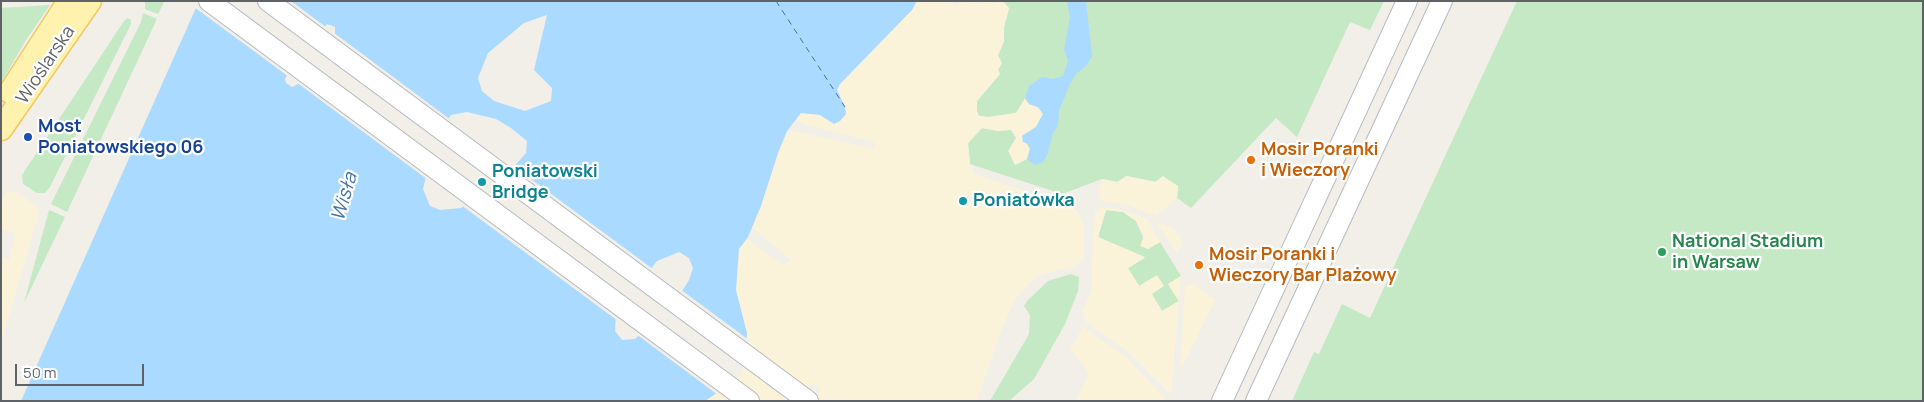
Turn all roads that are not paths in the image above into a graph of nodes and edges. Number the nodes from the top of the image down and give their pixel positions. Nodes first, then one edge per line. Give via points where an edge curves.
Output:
1 (68, 1) edge
2 (90, 1) edge
3 (209, 1) edge
4 (268, 1) edge
5 (1407, 1) edge
6 (1442, 1) edge
7 (1, 105) edge
8 (1, 130) edge
9 (749, 401) edge
10 (808, 401) edge
11 (1222, 401) edge
12 (1256, 401) edge

1 - 7 main road
2 - 8 main road, Wioślarska
3 - 9 main road
4 - 10 main road
5 - 11 main road
6 - 12 main road

